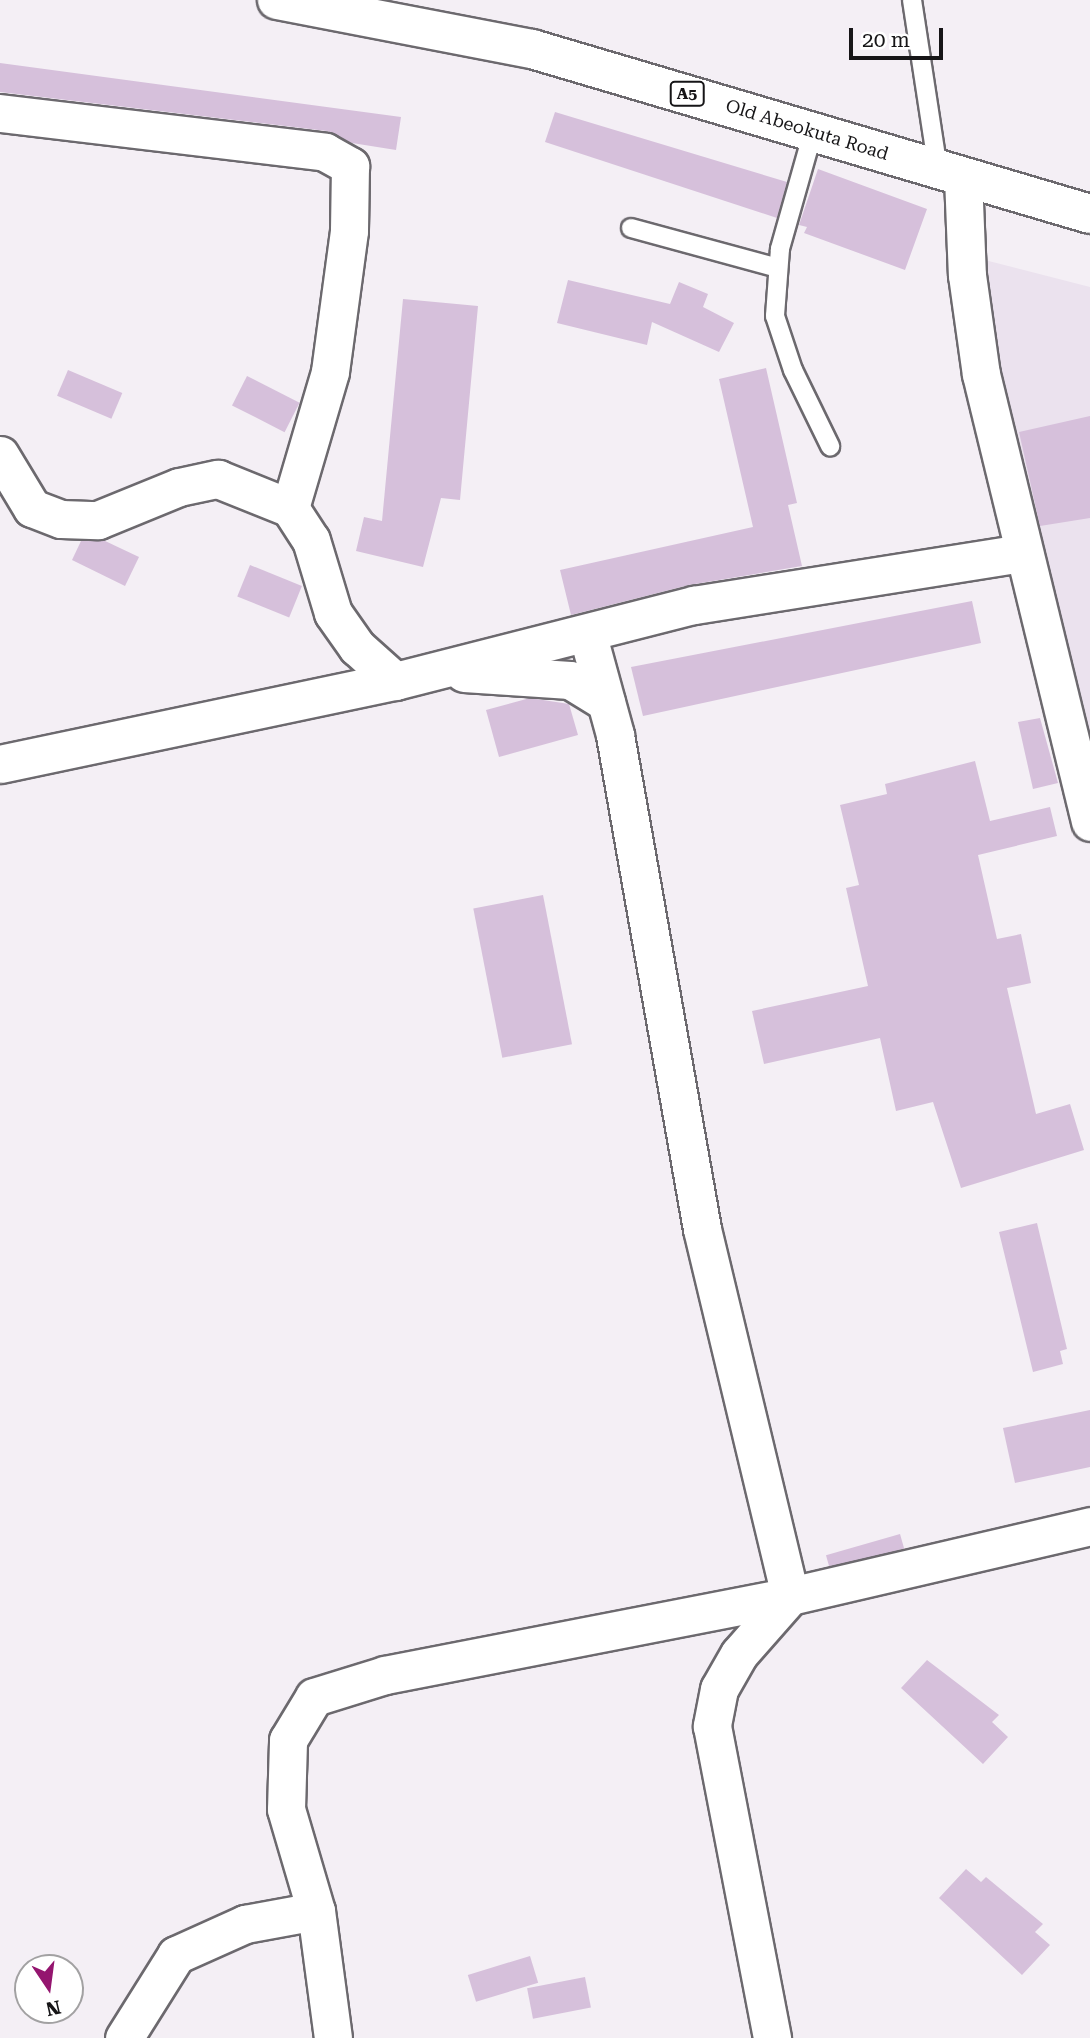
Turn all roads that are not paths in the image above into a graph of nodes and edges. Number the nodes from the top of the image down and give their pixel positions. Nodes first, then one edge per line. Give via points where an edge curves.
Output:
1 (277, 0) edge
2 (912, 0) edge
3 (0, 113) edge
4 (813, 132) junction
5 (951, 174) junction
6 (1090, 214) edge
7 (632, 228) dead end
8 (778, 268) junction
9 (830, 446) dead end
10 (0, 455) edge
11 (290, 508) junction
12 (1021, 553) junction
13 (588, 636) junction
14 (440, 668) junction
15 (395, 681) junction
16 (606, 702) junction
17 (0, 764) edge
18 (1090, 822) edge
19 (1090, 1526) edge
20 (790, 1596) junction
21 (316, 1911) junction
22 (124, 2038) edge
23 (333, 2038) edge
24 (772, 2038) edge

1 - 4 highway, Old Abeokuta Road / A5 via 532,50
2 - 5 lane
3 - 11 street via 326,152 350,166 349,231 330,372
4 - 5 highway, Old Abeokuta Road / A5
4 - 8 lane
5 - 6 highway, Old Abeokuta Road / A5
5 - 12 street via 981,374
7 - 8 lane
8 - 9 lane via 775,316 793,370
10 - 11 street via 33,508 61,519 98,520 179,487 218,479
11 - 15 street via 311,540 333,613 357,647
12 - 13 street via 694,606
12 - 18 street
13 - 14 street
13 - 16 street
14 - 15 street
14 - 16 street via 480,677 570,680
15 - 17 street
16 - 20 street via 702,1229
19 - 20 street
20 - 21 street via 386,1675 314,1697 288,1740 286,1809
20 - 24 street via 739,1654 719,1689 712,1726
21 - 22 street via 245,1924 176,1955
21 - 23 street

